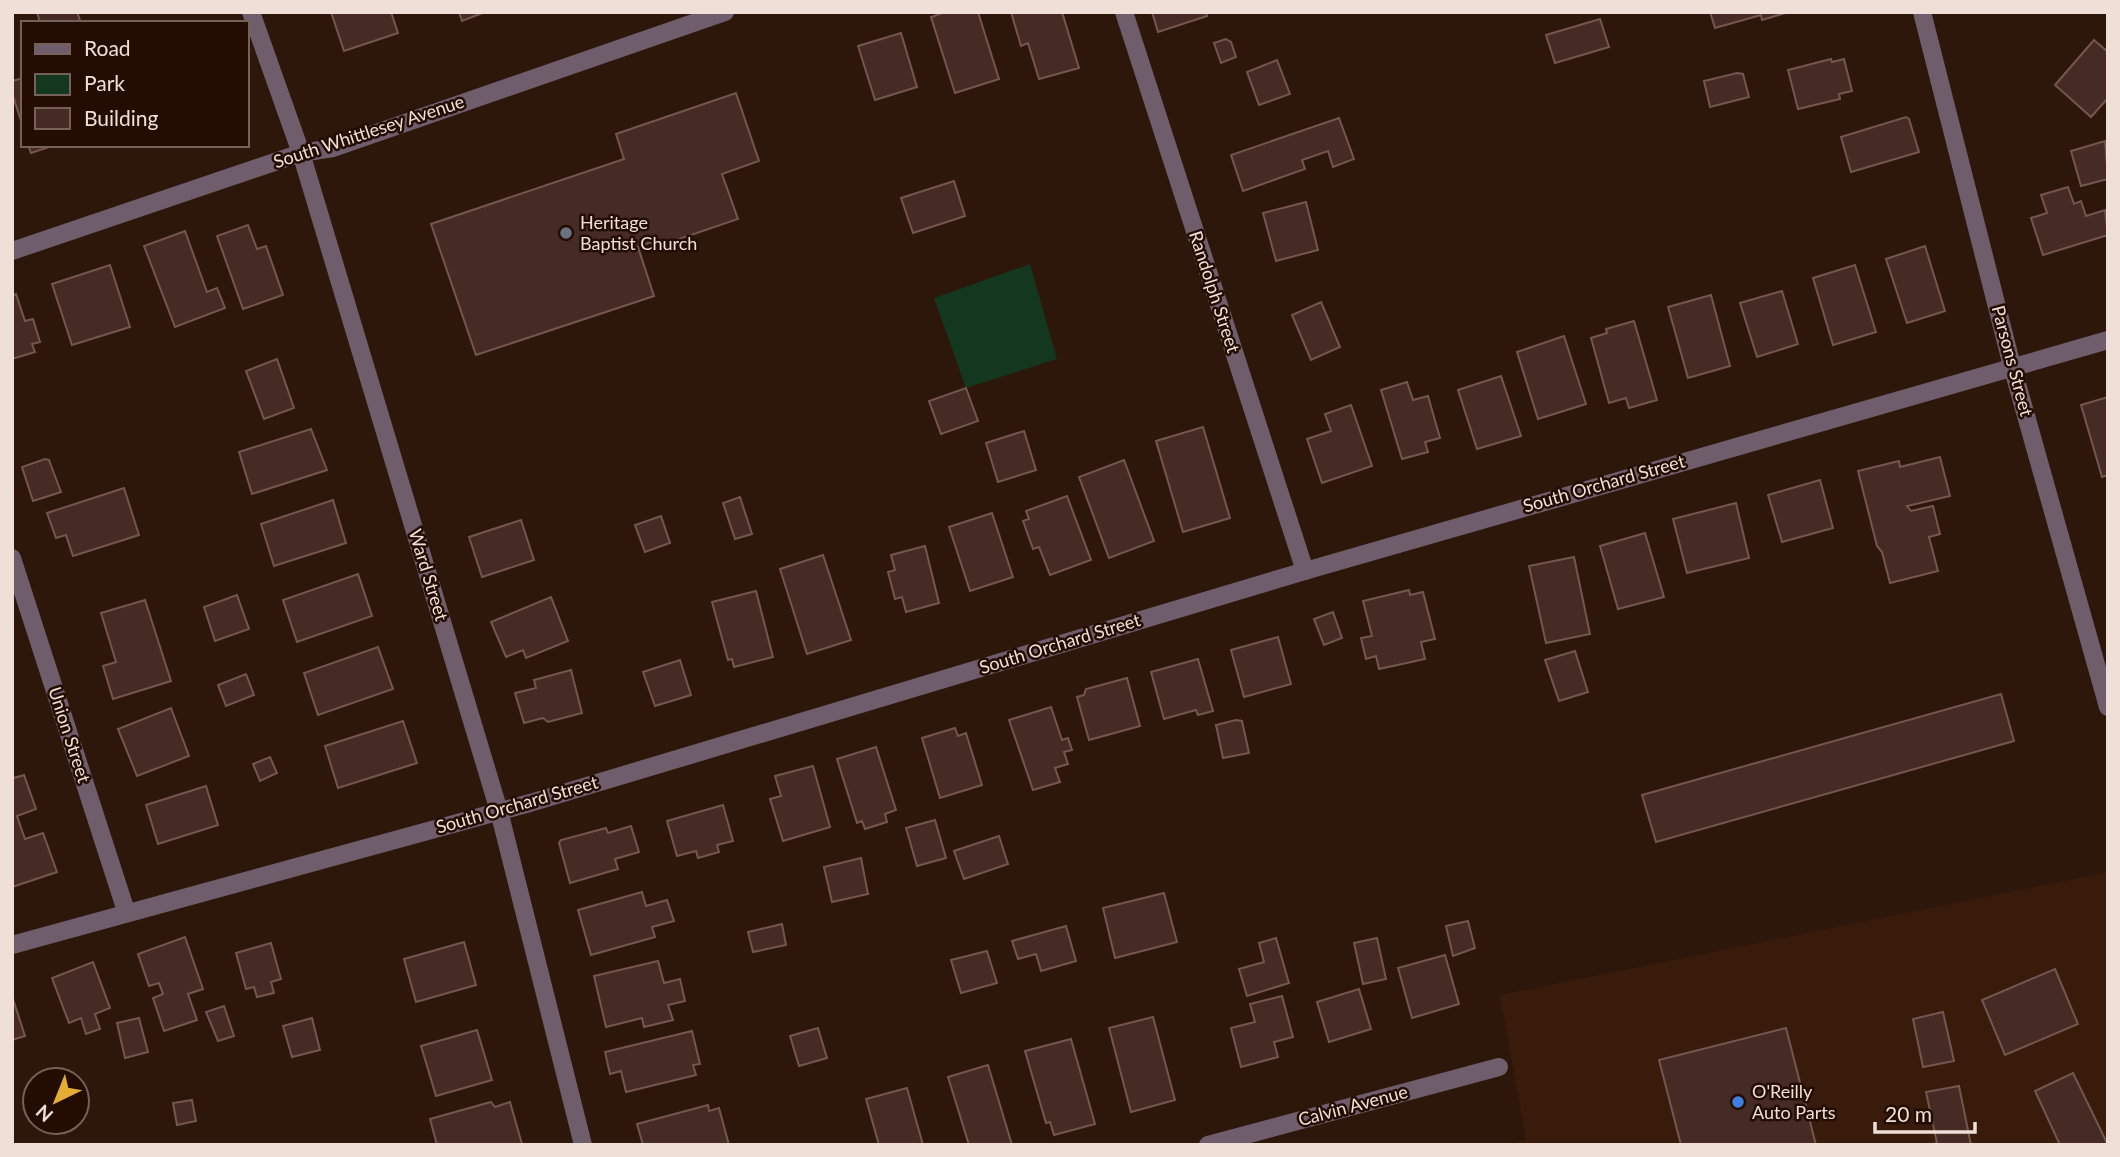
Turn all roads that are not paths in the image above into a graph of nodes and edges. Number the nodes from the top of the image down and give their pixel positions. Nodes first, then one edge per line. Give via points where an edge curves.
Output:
1 (251, 12) edge
2 (725, 12) edge
3 (1124, 12) edge
4 (1922, 12) edge
5 (301, 153) junction
6 (12, 251) edge
7 (2108, 340) edge
8 (2012, 366) junction
9 (12, 558) edge
10 (1305, 571) junction
11 (2108, 707) edge
12 (499, 811) junction
13 (126, 911) junction
14 (12, 945) edge
15 (1499, 1067) dead end
16 (583, 1145) edge
17 (1208, 1145) edge

1 - 5 street, Ward Street
2 - 5 street, South Whittlesey Avenue via 333,148
3 - 10 street, Randolph Street
4 - 8 street, Parsons Street
5 - 6 street, South Whittlesey Avenue
5 - 12 street, Ward Street
7 - 8 street, South Orchard Street
8 - 10 street, South Orchard Street
8 - 11 street, Parsons Street
9 - 13 street, Union Street
10 - 12 street, South Orchard Street
12 - 13 street, South Orchard Street
12 - 16 street, Ward Street
13 - 14 street, South Orchard Street
15 - 17 street, Calvin Avenue

